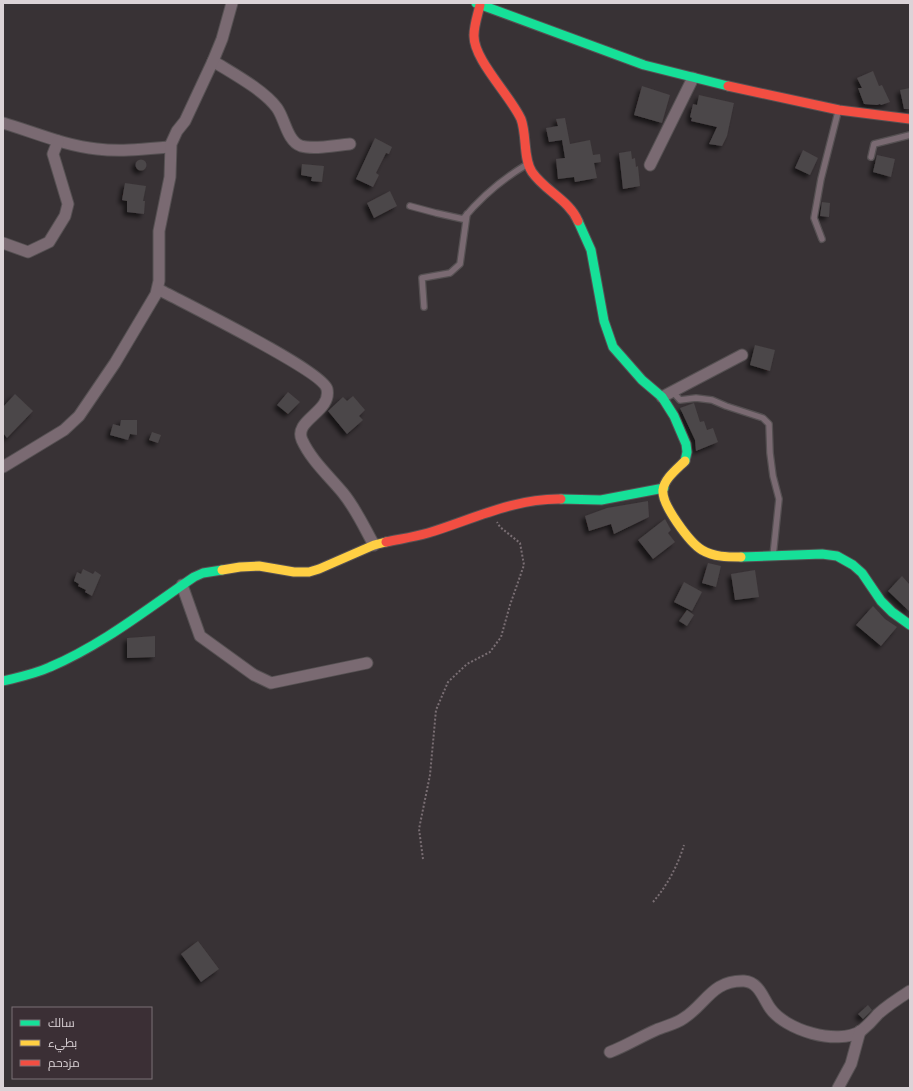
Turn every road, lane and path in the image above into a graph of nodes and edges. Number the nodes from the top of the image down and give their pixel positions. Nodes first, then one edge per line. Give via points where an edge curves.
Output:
1 (232, 3) edge
2 (478, 4) edge
3 (213, 61) junction
4 (693, 78) junction
5 (839, 110) junction
6 (910, 119) edge
7 (3, 123) edge
8 (910, 135) edge
9 (58, 141) junction
10 (350, 144) dead end
11 (170, 147) junction
12 (871, 158) dead end
13 (528, 163) junction
14 (650, 165) dead end
15 (410, 206) dead end
16 (467, 213) junction
17 (822, 239) dead end
18 (3, 243) edge
19 (158, 289) junction
20 (424, 306) dead end
21 (742, 355) dead end
22 (673, 392) junction
23 (662, 398) junction
24 (3, 467) edge
25 (664, 488) junction
26 (492, 512) junction
27 (374, 545) junction
28 (773, 556) junction
29 (182, 585) junction
30 (910, 625) edge
31 (367, 663) dead end
32 (3, 681) edge
33 (684, 845) dead end
34 (423, 859) dead end
35 (653, 902) dead end
36 (910, 991) edge
37 (860, 1031) junction
38 (610, 1052) dead end
39 (838, 1088) edge

1 - 3 street
2 - 4 street via 644,65
2 - 13 street via 474,35 476,48 521,120
3 - 10 street via 270,100 297,144 313,147
3 - 11 street
4 - 5 street
4 - 14 street
5 - 6 street
5 - 17 lane via 814,218
7 - 9 street
8 - 12 lane via 874,144
9 - 11 street via 97,150
9 - 18 street via 54,154 68,204 65,216 49,242 28,252
11 - 19 street via 170,177 159,231
13 - 16 lane via 505,177
13 - 23 street via 540,181 568,205 586,236 604,321 613,347
15 - 16 lane via 463,219
16 - 20 lane via 460,264 450,274 422,278
19 - 24 street via 133,334 76,419 64,430
19 - 27 street via 248,336 304,368 324,383 328,391 325,402 302,428 301,436 305,447 351,504
21 - 22 street
22 - 23 street
22 - 28 lane via 680,400 712,400 763,418 769,424 773,476 779,499
23 - 25 street via 674,416 687,452 683,463 671,475
25 - 26 street via 601,500 537,500
25 - 28 street via 663,496 669,508 687,536 702,550 720,557
26 - 27 street via 417,536
26 - 34 path via 500,527 520,543 524,565 501,637 490,652 467,664 448,682 436,710 430,775 419,829
27 - 29 street via 309,572 259,566 240,567 203,573
28 - 30 street via 822,554 844,559 862,574 892,612
29 - 31 street via 200,636 254,675 271,683
29 - 32 street via 101,641 50,667
33 - 35 path via 663,890
36 - 37 street via 885,1008
37 - 38 street via 830,1036 794,1028 776,1016 756,986 738,982 715,989 684,1018
37 - 39 street via 851,1064

